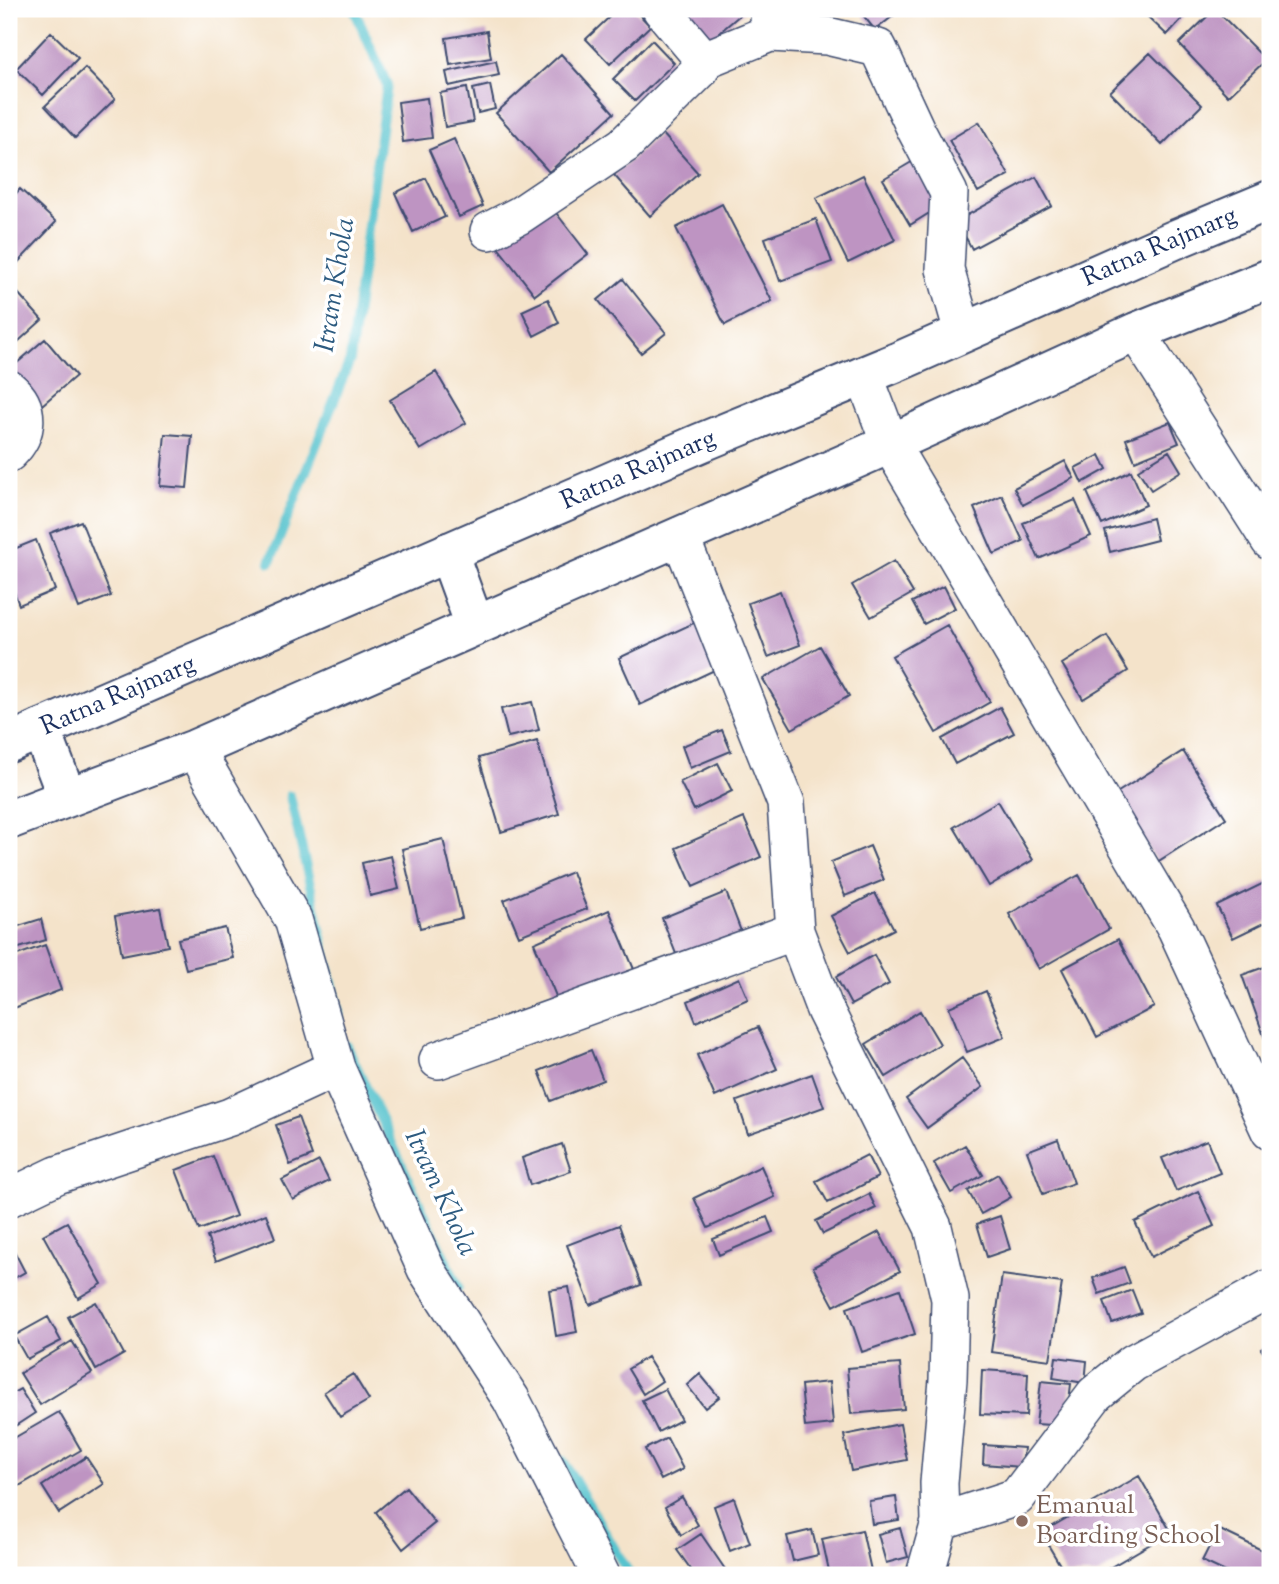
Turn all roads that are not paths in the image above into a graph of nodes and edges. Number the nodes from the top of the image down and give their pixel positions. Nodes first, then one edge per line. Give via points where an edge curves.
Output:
1 (661, 9) edge
2 (774, 21) edge
3 (704, 60) junction
4 (1270, 200) edge
5 (489, 231) dead end
6 (1270, 278) edge
7 (963, 332) junction
8 (1136, 332) junction
9 (864, 375) junction
10 (9, 389) edge
11 (890, 444) junction
12 (9, 453) edge
13 (680, 536) junction
14 (1270, 541) edge
15 (448, 552) junction
16 (475, 626) junction
17 (25, 736) edge
18 (195, 749) junction
19 (67, 797) junction
20 (9, 820) edge
21 (795, 931) junction
22 (438, 1060) dead end
23 (336, 1068) junction
24 (1270, 1131) edge
25 (9, 1198) edge
26 (1270, 1288) edge
27 (940, 1522) junction
28 (601, 1575) edge
29 (925, 1575) edge

1 - 3 street
2 - 3 street
2 - 7 street via 878,48 949,193 945,269
3 - 5 street via 700,70 624,145
4 - 7 main road, Ratna Rajmarg
6 - 8 main road
7 - 9 main road, Ratna Rajmarg
8 - 11 main road
8 - 14 street
9 - 11 street
9 - 15 main road, Ratna Rajmarg
10 - 12 street via 19,397 26,421 20,442
11 - 13 main road
11 - 24 street via 1176,928
13 - 16 main road
13 - 21 street via 786,803
15 - 16 main road
15 - 17 main road, Ratna Rajmarg
16 - 18 main road
17 - 19 main road
18 - 19 main road
18 - 23 street via 293,919
19 - 20 main road
21 - 22 street
21 - 27 street via 825,1010 933,1227 950,1299
23 - 25 street via 230,1117 57,1175
23 - 28 street via 426,1269 511,1399
26 - 27 street via 1133,1363 1095,1394 1017,1497
27 - 29 street

